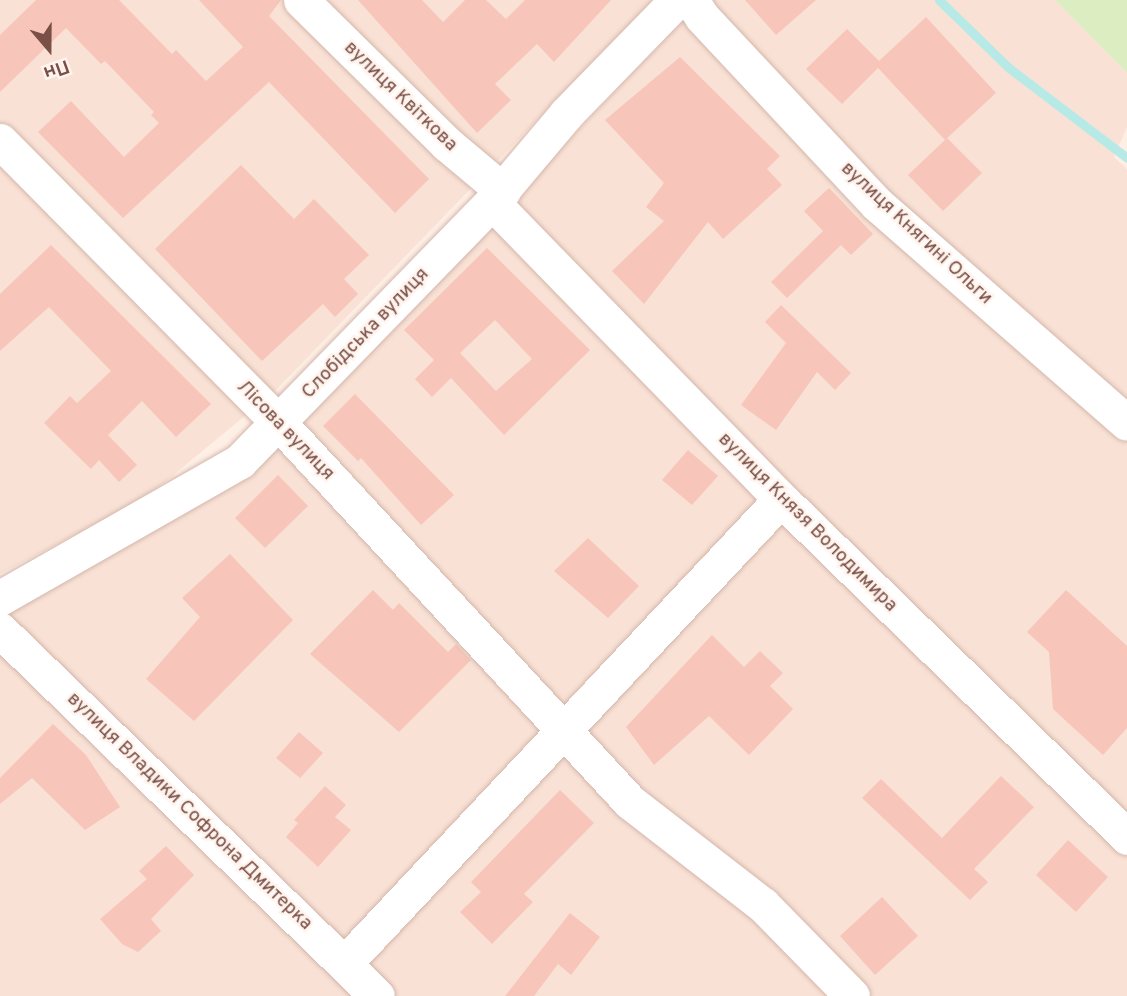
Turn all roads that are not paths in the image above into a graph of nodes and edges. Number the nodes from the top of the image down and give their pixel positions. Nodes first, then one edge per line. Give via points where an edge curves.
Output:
1 (301, 0) edge
2 (677, 0) edge
3 (691, 0) edge
4 (0, 141) edge
5 (498, 197) junction
6 (1127, 423) edge
7 (280, 424) junction
8 (781, 499) junction
9 (0, 598) edge
10 (0, 631) edge
11 (563, 727) junction
12 (1127, 837) edge
13 (344, 964) junction
14 (377, 996) edge
15 (852, 996) edge

1 - 5 street, вулиця Квіткова
2 - 5 street, Слобідська вулиця via 566,114
3 - 6 street, вулиця Княгині Ольги via 877,204
4 - 7 street, Лісова вулиця
5 - 7 street, Слобідська вулиця
5 - 8 street, вулиця Князя Володимира
7 - 9 street, Слобідська вулиця via 210,481 139,516
7 - 11 street, Лісова вулиця
8 - 11 street
8 - 12 street, вулиця Князя Володимира
10 - 13 street, вулиця Владики Софрона Дмитерка
11 - 13 street
11 - 15 street, Лісова вулиця via 630,802 763,905
13 - 14 street, вулиця Владики Софрона Дмитерка

